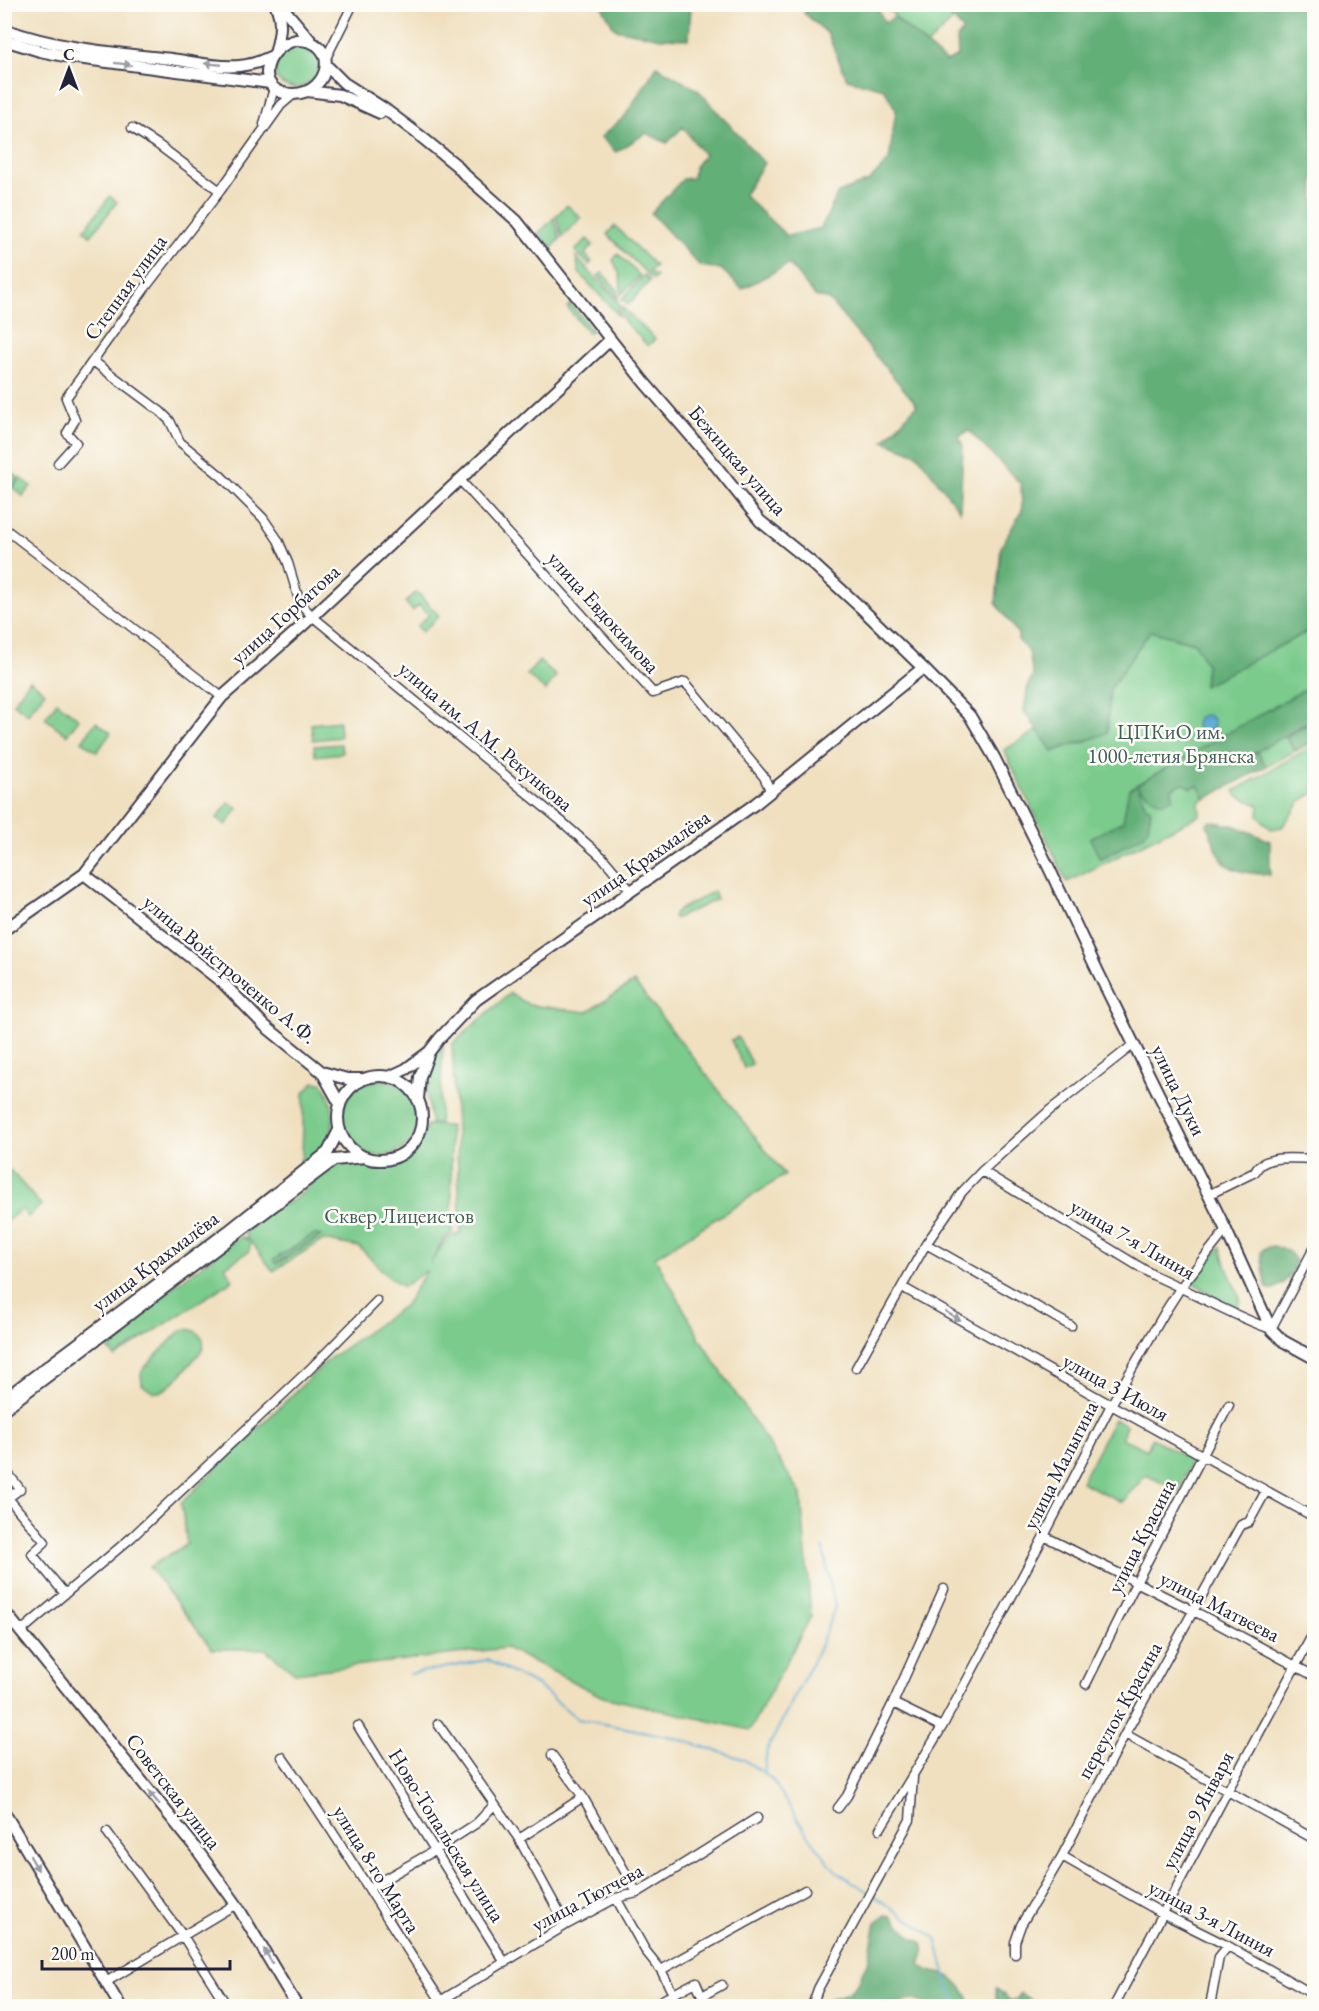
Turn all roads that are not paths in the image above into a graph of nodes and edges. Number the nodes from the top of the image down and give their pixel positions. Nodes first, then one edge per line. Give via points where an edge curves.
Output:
1 (277, 4) edge
2 (353, 4) edge
3 (4, 29) edge
4 (337, 35) junction
5 (4, 40) edge
6 (315, 44) junction
7 (273, 53) junction
8 (326, 62) junction
9 (272, 85) junction
10 (307, 91) junction
11 (294, 94) junction
12 (132, 128) dead end
13 (261, 133) junction
14 (465, 175) junction
15 (220, 190) junction
16 (610, 340) junction
17 (93, 361) junction
18 (58, 464) dead end
19 (460, 480) junction
20 (4, 528) edge
21 (312, 616) junction
22 (923, 668) junction
23 (222, 697) junction
24 (771, 792) junction
25 (1026, 822) joint
26 (84, 874) junction
27 (631, 891) junction
28 (4, 930) edge
29 (1134, 1044) junction
30 (429, 1052) junction
31 (322, 1072) junction
32 (389, 1077) junction
33 (362, 1079) junction
34 (418, 1099) junction
35 (340, 1104) junction
36 (339, 1130) junction
37 (331, 1156) junction
38 (365, 1157) junction
39 (1314, 1159) edge
40 (982, 1171) junction
41 (1208, 1195) junction
42 (1226, 1230) junction
43 (926, 1244) junction
44 (1314, 1248) edge
45 (902, 1287) junction
46 (1181, 1287) junction
47 (377, 1301) dead end
48 (1071, 1326) dead end
49 (1271, 1329) junction
50 (1314, 1358) edge
51 (856, 1368) dead end
52 (4, 1399) edge
53 (1229, 1405) dead end
54 (1111, 1406) junction
55 (4, 1410) edge
56 (1203, 1456) junction
57 (10, 1476) dead end
58 (1266, 1491) junction
59 (1314, 1517) edge
60 (1044, 1536) junction
61 (1136, 1582) junction
62 (944, 1589) dead end
63 (65, 1594) junction
64 (4, 1611) edge
65 (1194, 1611) junction
66 (20, 1632) junction
67 (1314, 1632) edge
68 (1297, 1665) junction
69 (1314, 1676) edge
70 (1086, 1684) dead end
71 (893, 1703) junction
72 (438, 1724) dead end
73 (358, 1726) dead end
74 (942, 1727) junction
75 (1125, 1734) junction
76 (552, 1755) dead end
77 (282, 1757) dead end
78 (913, 1775) junction
79 (1227, 1792) junction
80 (583, 1797) junction
81 (494, 1804) junction
82 (838, 1808) dead end
83 (4, 1812) edge
84 (757, 1818) dead end
85 (880, 1829) dead end
86 (107, 1832) dead end
87 (519, 1839) junction
88 (1314, 1839) edge
89 (434, 1851) junction
90 (1062, 1856) junction
91 (369, 1888) junction
92 (805, 1890) dead end
93 (637, 1893) junction
94 (616, 1898) junction
95 (236, 1904) junction
96 (1162, 1913) junction
97 (566, 1925) junction
98 (183, 1936) junction
99 (1228, 1946) junction
100 (1015, 1954) dead end
101 (505, 1963) junction
102 (661, 1970) junction
103 (106, 1982) junction
104 (722, 1985) dead end
105 (673, 1994) junction
106 (1314, 1995) edge
107 (441, 2001) junction
108 (120, 2007) edge
109 (227, 2007) edge
110 (297, 2007) edge
111 (432, 2007) edge
112 (651, 2007) edge
113 (812, 2007) edge
114 (1114, 2007) edge
115 (1210, 2007) edge

1 - 6 main road
1 - 7 main road via 280,26
2 - 4 street
7 -> 3 main road via 253,64 237,66 71,47
4 - 6 street via 329,42
4 - 8 street
5 -> 9 main road via 69,57 236,77
6 - 7 main road via 296,40
6 - 8 main road
7 - 9 main road via 267,66
8 - 10 main road via 320,81
8 - 14 main road via 345,83 419,135
9 - 11 main road
9 - 13 street
10 - 11 main road
10 - 14 main road via 340,95 382,114
11 - 13 street, Степная улица
12 - 15 street
13 - 15 street, Степная улица
14 - 16 main road, Бежицкая улица via 517,221
15 - 17 street, Степная улица
16 - 19 main road, улица Горбатова
16 - 22 main road, Бежицкая улица via 760,521 811,562
17 - 18 street, Степная улица via 66,398 75,420 67,433 76,443
17 - 21 street, улица им. А.М. Рекункова via 161,412 180,442 257,510 278,540 300,603
19 - 21 main road, улица Горбатова
19 - 24 street, улица Евдокимова via 653,693 685,682 764,777
20 - 23 street
21 - 23 main road, улица Горбатова
21 - 27 street, улица им. А.М. Рекункова via 561,820 603,858
22 - 24 main road, улица Крахмалёва
22 - 25 main road, Бежицкая улица via 970,717
23 - 26 main road, улица Горбатова
24 - 27 main road, улица Крахмалёва
25 - 29 main road, улица Дуки
26 - 28 main road, улица Горбатова
26 - 31 main road, улица Войстроченко А.Ф. via 223,983 265,1026
27 - 30 main road, улица Крахмалёва via 476,1000
29 - 40 street via 1050,1110
29 - 41 main road, улица Дуки
30 - 32 main road, улица Крахмалёва via 406,1070
30 - 34 main road via 420,1077
31 - 33 main road, улица Крахмалёва
31 - 35 main road
32 - 33 main road, улица Крахмалёва
32 - 34 main road via 406,1085
33 - 35 main road via 351,1086
34 - 38 main road via 422,1120 410,1147 384,1160
35 - 36 main road
36 - 37 main road
36 - 38 main road via 347,1144
37 - 38 main road
37 - 52 main road, улица Крахмалёва
37 - 55 main road
39 - 41 street via 1264,1163 1255,1172
40 - 43 street via 958,1197
40 - 46 street, улица 7-я Линия via 1153,1275
41 - 42 main road, улица Дуки
42 - 46 street, улица Малыгина
42 - 49 main road, улица Дуки
43 - 45 street
43 - 48 street
44 - 49 street
45 - 51 street
45 -> 54 street, улица 3 Июля
46 - 49 street, улица 7-я Линия
46 - 54 street, улица Малыгина
47 - 63 street via 221,1455
49 - 50 main road, улица Дуки via 1283,1341
53 - 56 street, улица Красина
54 - 56 street, улица 3 Июля
54 - 60 street, улица Малыгина
56 - 58 street, улица 3 Июля
56 - 61 street, улица Красина
57 - 63 street via 20,1489 8,1498 45,1542 32,1554
58 - 59 street, улица 3 Июля
58 - 65 street, переулок Красина via 1249,1522 1241,1525
60 - 61 street, улица Матвеева
60 - 74 street, улица Малыгина
61 - 65 street, улица Матвеева
61 - 70 street, улица Красина
62 - 71 street
63 - 66 street
64 - 66 main road, Советская улица
65 - 68 street, улица Матвеева
65 - 75 street, переулок Красина
95 -> 66 main road, Советская улица via 195,1847
67 - 68 street, улица 9 Января
68 - 69 street, улица Матвеева
68 - 79 street, улица 9 Января
71 - 74 street
71 - 82 street
72 - 81 street
73 - 89 street, Ново-Топальская улица
74 - 78 street, улица Малыгина
75 - 79 street
75 - 90 street, переулок Красина
76 - 80 street
77 - 91 street, улица 8-го Марта
78 - 85 street, улица Малыгина
78 - 113 street, улица Малыгина via 910,1820 818,1989
79 - 88 street
79 - 96 street, улица 9 Января
80 - 87 street
80 - 93 street
81 - 87 street
81 - 89 street via 477,1823
83 -> 103 main road
84 - 93 street, улица Тютчева
86 - 98 street
87 - 97 street
89 - 91 street
89 - 101 street, Ново-Топальская улица
90 - 96 street, улица 3-я Линия
90 - 100 street, переулок Красина via 1020,1925
91 - 107 street, улица 8-го Марта
92 - 102 street
93 - 94 street, улица Тютчева
94 - 97 street, улица Тютчева
94 - 102 street
95 - 98 street
110 -> 95 main road, Советская улица
96 - 99 street, улица 3-я Линия
96 - 114 street, улица 9 Января
97 - 101 street, улица Тютчева
98 - 103 street
98 - 109 street
99 - 106 street, улица 3-я Линия
99 - 115 street via 1219,1957
101 - 107 street, улица Тютчева
102 - 105 street
103 - 108 main road
104 - 105 street via 702,1996 696,1982
105 - 112 street
107 - 111 street, улица Тютчева

